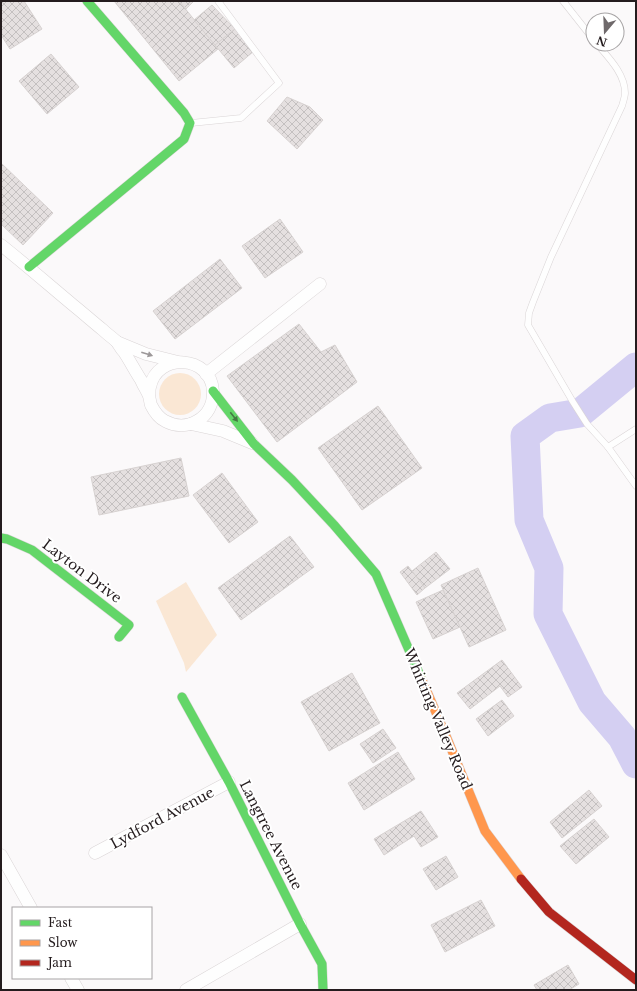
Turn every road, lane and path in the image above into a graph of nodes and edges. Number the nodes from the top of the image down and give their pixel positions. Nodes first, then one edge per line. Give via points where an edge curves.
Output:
1 (87, 1) edge
2 (218, 1) edge
3 (563, 1) edge
4 (585, 29) edge
5 (603, 52) edge
6 (190, 123) junction
7 (1, 245) edge
8 (29, 267) junction
9 (320, 284) dead end
10 (117, 342) junction
11 (178, 362) junction
12 (206, 374) junction
13 (213, 391) junction
14 (149, 396) junction
15 (191, 424) junction
16 (636, 428) edge
17 (254, 444) junction
18 (608, 447) junction
19 (636, 486) edge
20 (1, 538) edge
21 (119, 637) dead end
22 (182, 698) dead end
23 (229, 782) junction
24 (95, 853) dead end
25 (1, 855) edge
26 (30, 907) edge
27 (300, 924) junction
28 (72, 979) edge
29 (636, 980) edge
30 (78, 990) edge
31 (186, 990) edge
32 (323, 990) edge

1 - 6 street
2 - 6 lane via 279,83 241,118
3 - 4 lane
5 - 18 lane via 618,70 624,85 622,106 551,257 532,302 528,325 573,402
6 - 8 street via 184,139
7 - 8 street, Whitting Valley Road
8 - 10 street, Whitting Valley Road
9 - 12 street
10 -> 11 street, Whitting Valley Road via 146,354
10 - 14 street, Whitting Valley Road
11 - 12 street, Whitting Valley Road via 193,364
11 - 14 street via 160,370 154,377
12 - 13 street, Whitting Valley Road
13 - 15 street via 208,411
13 -> 17 street, Whitting Valley Road
14 - 15 street, Whitting Valley Road via 156,414 163,420 181,426
15 - 17 street, Whitting Valley Road via 223,431
16 - 18 lane
17 - 29 street, Whitting Valley Road via 324,514 376,574 485,831 549,912
18 - 19 lane
20 - 21 street, Layton Drive via 32,550 130,626
22 - 23 street, Langtree Avenue
23 - 24 street, Lydford Avenue
23 - 27 street, Langtree Avenue
25 - 26 street
27 - 31 street
27 - 32 street, Langtree Avenue via 322,964
28 - 30 street

